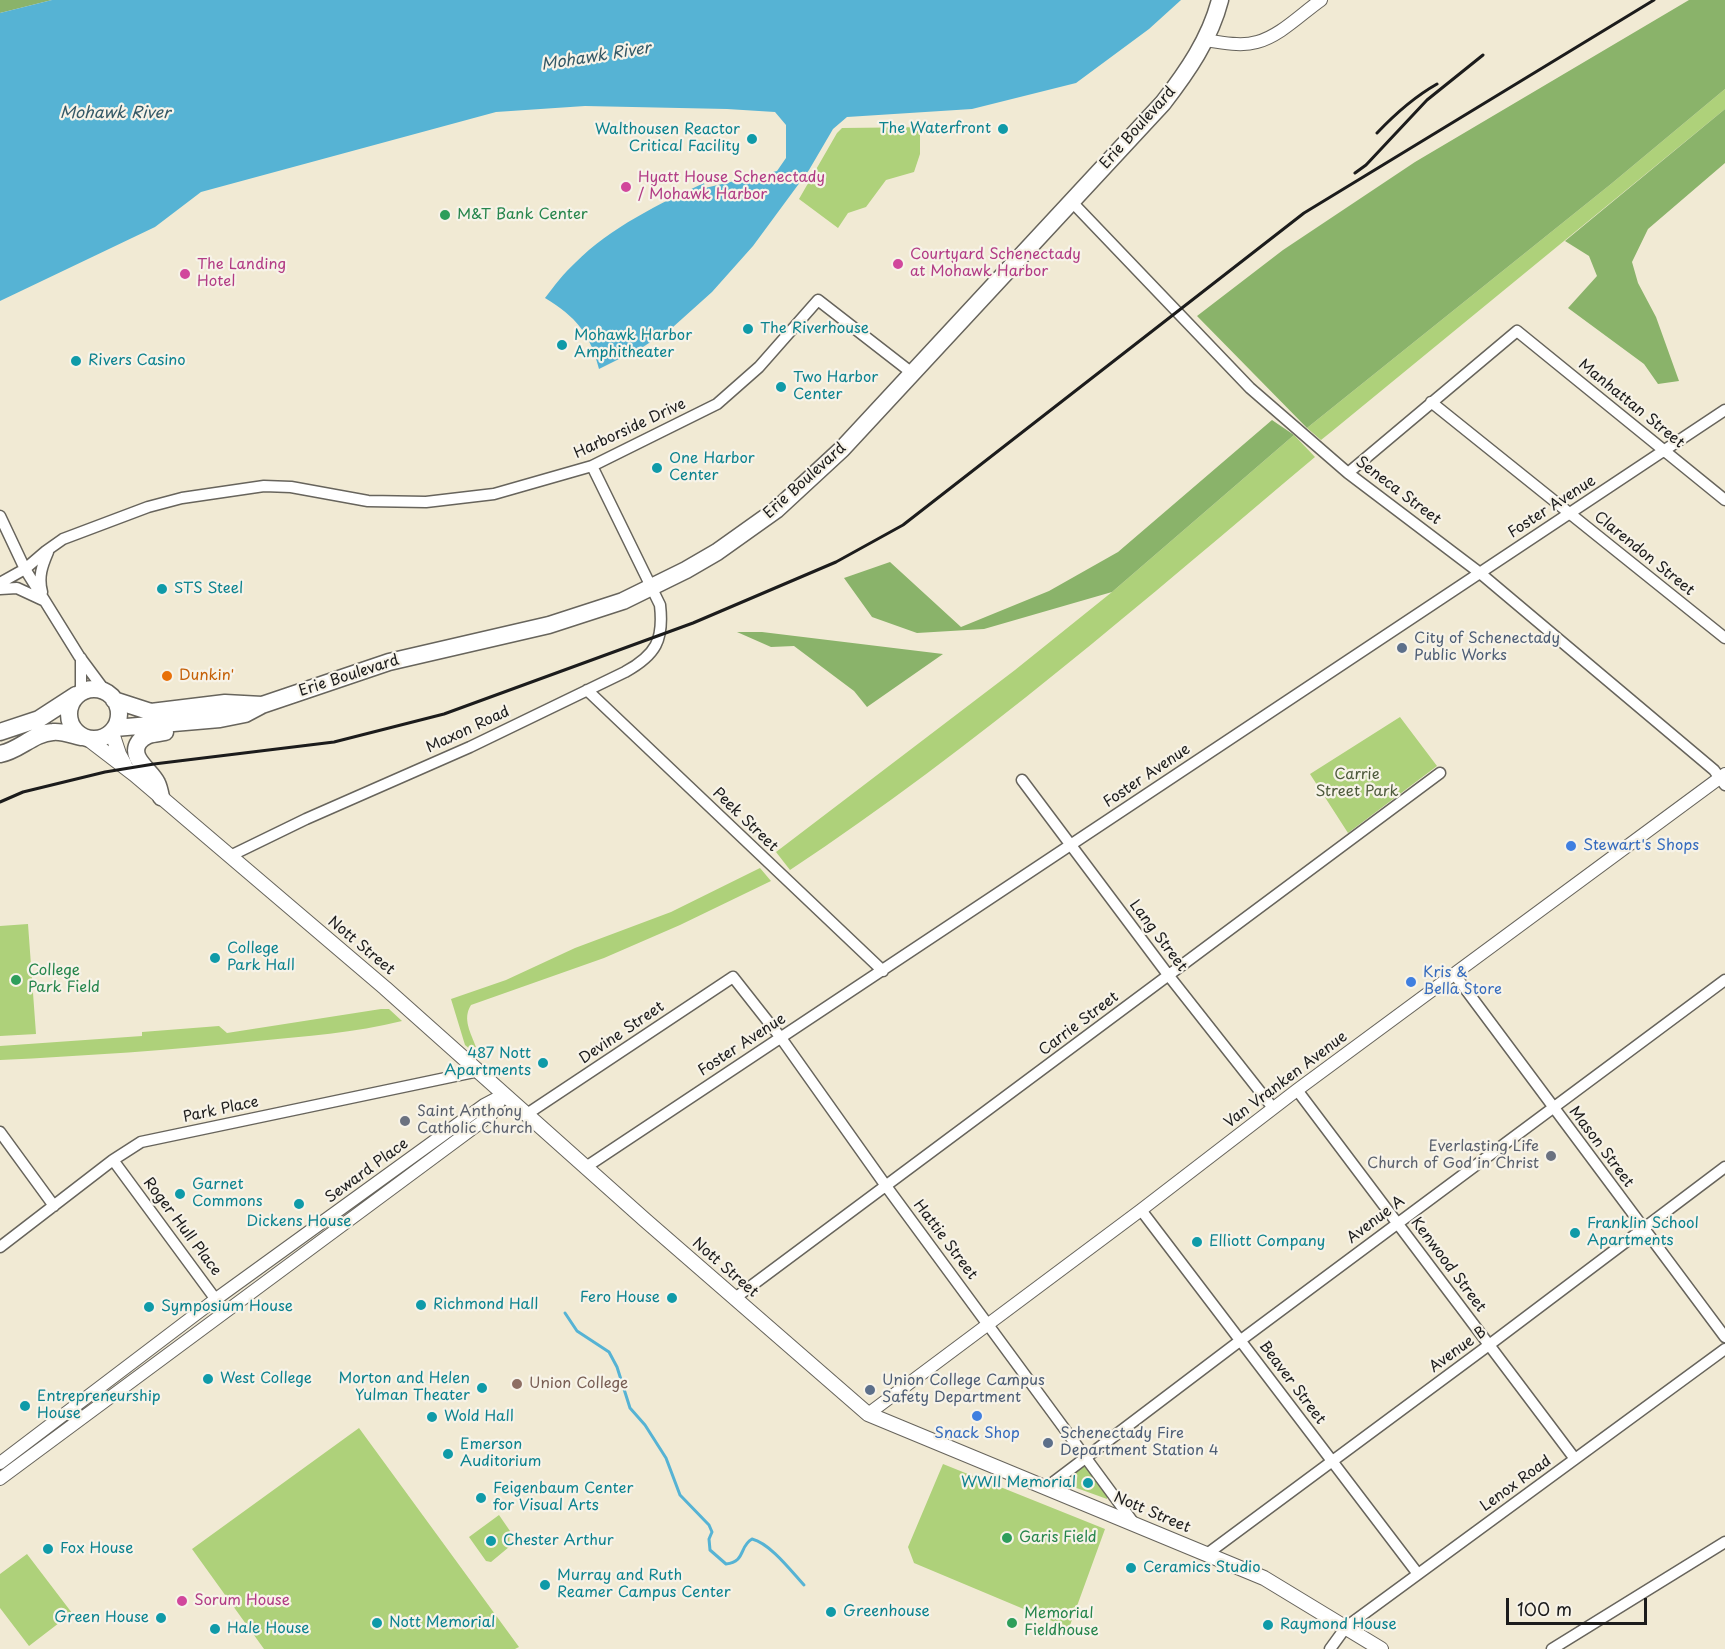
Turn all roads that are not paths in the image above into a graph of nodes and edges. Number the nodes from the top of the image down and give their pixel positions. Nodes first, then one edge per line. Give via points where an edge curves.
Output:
1 (1220, 0) edge
2 (1321, 0) edge
3 (1207, 34) junction
4 (1071, 201) junction
5 (912, 373) junction
6 (1431, 402) junction
7 (1725, 410) edge
8 (1665, 451) junction
9 (592, 466) junction
10 (1348, 473) junction
11 (1725, 500) edge
12 (1570, 514) junction
13 (0, 516) edge
14 (49, 549) junction
15 (25, 569) junction
16 (1480, 573) junction
17 (0, 583) edge
18 (652, 588) junction
19 (0, 589) edge
20 (45, 601) junction
21 (1725, 638) edge
22 (81, 658) junction
23 (588, 690) junction
24 (79, 693) junction
25 (110, 695) junction
26 (262, 705) junction
27 (180, 722) junction
28 (113, 731) junction
29 (0, 732) edge
30 (85, 738) junction
31 (0, 754) edge
32 (1440, 773) dead end
33 (135, 775) junction
34 (1723, 779) edge
35 (1022, 780) dead end
36 (161, 797) junction
37 (1071, 843) junction
38 (230, 856) junction
39 (883, 971) junction
40 (1455, 975) junction
41 (1169, 976) junction
42 (733, 977) joint
43 (1725, 980) edge
44 (781, 1038) junction
45 (479, 1071) junction
46 (1297, 1090) junction
47 (504, 1094) junction
48 (1272, 1108) junction
49 (1553, 1108) junction
50 (527, 1114) junction
51 (0, 1132) edge
52 (113, 1160) junction
53 (586, 1167) junction
54 (1725, 1167) edge
55 (886, 1186) junction
56 (54, 1206) junction
57 (1141, 1210) junction
58 (1397, 1223) junction
59 (1644, 1230) junction
60 (0, 1247) edge
61 (735, 1298) junction
62 (216, 1299) junction
63 (225, 1312) junction
64 (989, 1324) junction
65 (1725, 1337) edge
66 (1240, 1340) junction
67 (1489, 1346) junction
68 (1725, 1349) edge
69 (868, 1414) junction
70 (1086, 1456) junction
71 (1575, 1459) junction
72 (1333, 1461) junction
73 (0, 1463) edge
74 (0, 1479) edge
75 (1047, 1487) junction
76 (1132, 1522) junction
77 (1725, 1542) edge
78 (1207, 1554) junction
79 (1419, 1574) junction
80 (1346, 1627) junction
81 (1330, 1649) edge
82 (1381, 1649) edge
83 (1552, 1649) edge

1 - 3 highway, Erie Boulevard
2 - 3 street via 1275,34 1256,42 1234,44
3 - 4 highway, Erie Boulevard via 1186,73 1163,103
4 - 5 highway, Erie Boulevard
4 - 10 street, Seneca Street via 1251,388
5 - 9 street, Harborside Drive via 818,300 759,367 717,404
5 - 18 highway, Erie Boulevard via 842,449 776,510 717,552
6 - 8 street, Manhattan Street via 1517,332
6 - 10 street
6 - 12 street, Clarendon Street
7 - 8 street, Foster Avenue
8 - 11 street, Manhattan Street
8 - 12 street, Foster Avenue
9 - 14 street, Harborside Drive via 494,494 426,502 368,501 264,486 182,498 108,521 63,539
9 - 18 street, Maxon Road
10 - 16 street, Seneca Street
12 - 16 street, Foster Avenue
12 - 21 street, Clarendon Street
13 - 15 street
14 - 15 street, Harborside Drive
14 - 20 street via 40,582
15 - 17 street, Harborside Drive
15 - 20 street
16 - 34 street, Seneca Street
16 - 37 street, Foster Avenue
18 - 23 street, Maxon Road via 660,605 662,625 654,650 641,663
18 - 26 highway, Erie Boulevard via 549,625 389,662
19 - 20 street via 17,588
20 - 22 street
22 - 24 street
22 - 25 street
23 - 38 street, Maxon Road
23 - 39 street, Peek Street
24 - 25 highway via 90,689
24 - 29 highway via 39,719
24 - 30 highway via 68,713 71,727
25 - 26 highway, Erie Boulevard via 151,712 225,703
25 - 28 highway via 119,714
26 - 27 highway, Erie Boulevard via 245,714
27 - 28 highway, Erie Boulevard
27 - 36 highway via 173,731 147,735 136,749 136,755 157,782
28 - 30 highway via 103,738
28 - 33 main road, Nott Street via 122,761
30 - 31 highway via 54,732 43,734
30 - 33 main road, Nott Street
32 - 41 street, Carrie Street
33 - 36 main road, Nott Street
34 - 40 street, Van Vranken Avenue
35 - 37 street, Lang Street
36 - 38 main road, Nott Street
37 - 39 street, Foster Avenue
37 - 41 street, Lang Street
38 - 45 main road, Nott Street
39 - 44 street, Foster Avenue
40 - 46 street, Van Vranken Avenue
40 - 49 street, Mason Street
41 - 48 street, Lang Street
41 - 55 street, Carrie Street
42 - 44 street, Hattie Street
42 - 50 street, Devine Street
43 - 49 street, Avenue A
44 - 53 street, Foster Avenue
44 - 55 street, Hattie Street
45 - 47 main road, Nott Street
45 - 52 street, Park Place via 141,1142
46 - 48 street, Van Vranken Avenue
46 - 58 street, Kenwood Street
47 - 50 main road, Nott Street
47 - 62 street, Seward Place
47 - 63 street, Seward Place via 491,1115
48 - 57 street, Van Vranken Avenue
49 - 58 street, Avenue A
49 - 59 street, Mason Street
50 - 53 main road, Nott Street
51 - 56 street
52 - 56 street, Park Place
52 - 62 street, Roger Hull Place
53 - 61 main road, Nott Street
54 - 59 street, Avenue B
55 - 61 street, Carrie Street
55 - 64 street, Hattie Street
56 - 60 street, Park Place
57 - 64 street, Van Vranken Avenue
57 - 66 street, Beaver Street
58 - 66 street, Avenue A
58 - 67 street, Kenwood Street
59 - 65 street, Mason Street
59 - 67 street, Avenue B
61 - 69 main road, Nott Street
62 - 63 street, Roger Hull Place
62 - 73 street, Seward Place
63 - 74 street, Seward Place
64 - 69 street, Van Vranken Avenue
64 - 70 street, Hattie Street
66 - 70 street, Avenue A
66 - 72 street, Beaver Street
67 - 71 street, Kenwood Street
67 - 72 street, Avenue B
68 - 71 street, Lenox Road
69 - 75 main road, Nott Street
70 - 75 street, Avenue A
70 - 76 street, Hattie Street
71 - 79 street, Lenox Road
72 - 78 street, Avenue B
72 - 79 street, Beaver Street
75 - 76 main road, Nott Street
76 - 78 main road, Nott Street
77 - 83 street
78 - 80 main road, Nott Street via 1264,1578
79 - 80 street, Lenox Road
80 - 81 street, Lenox Road
80 - 82 main road, Nott Street

